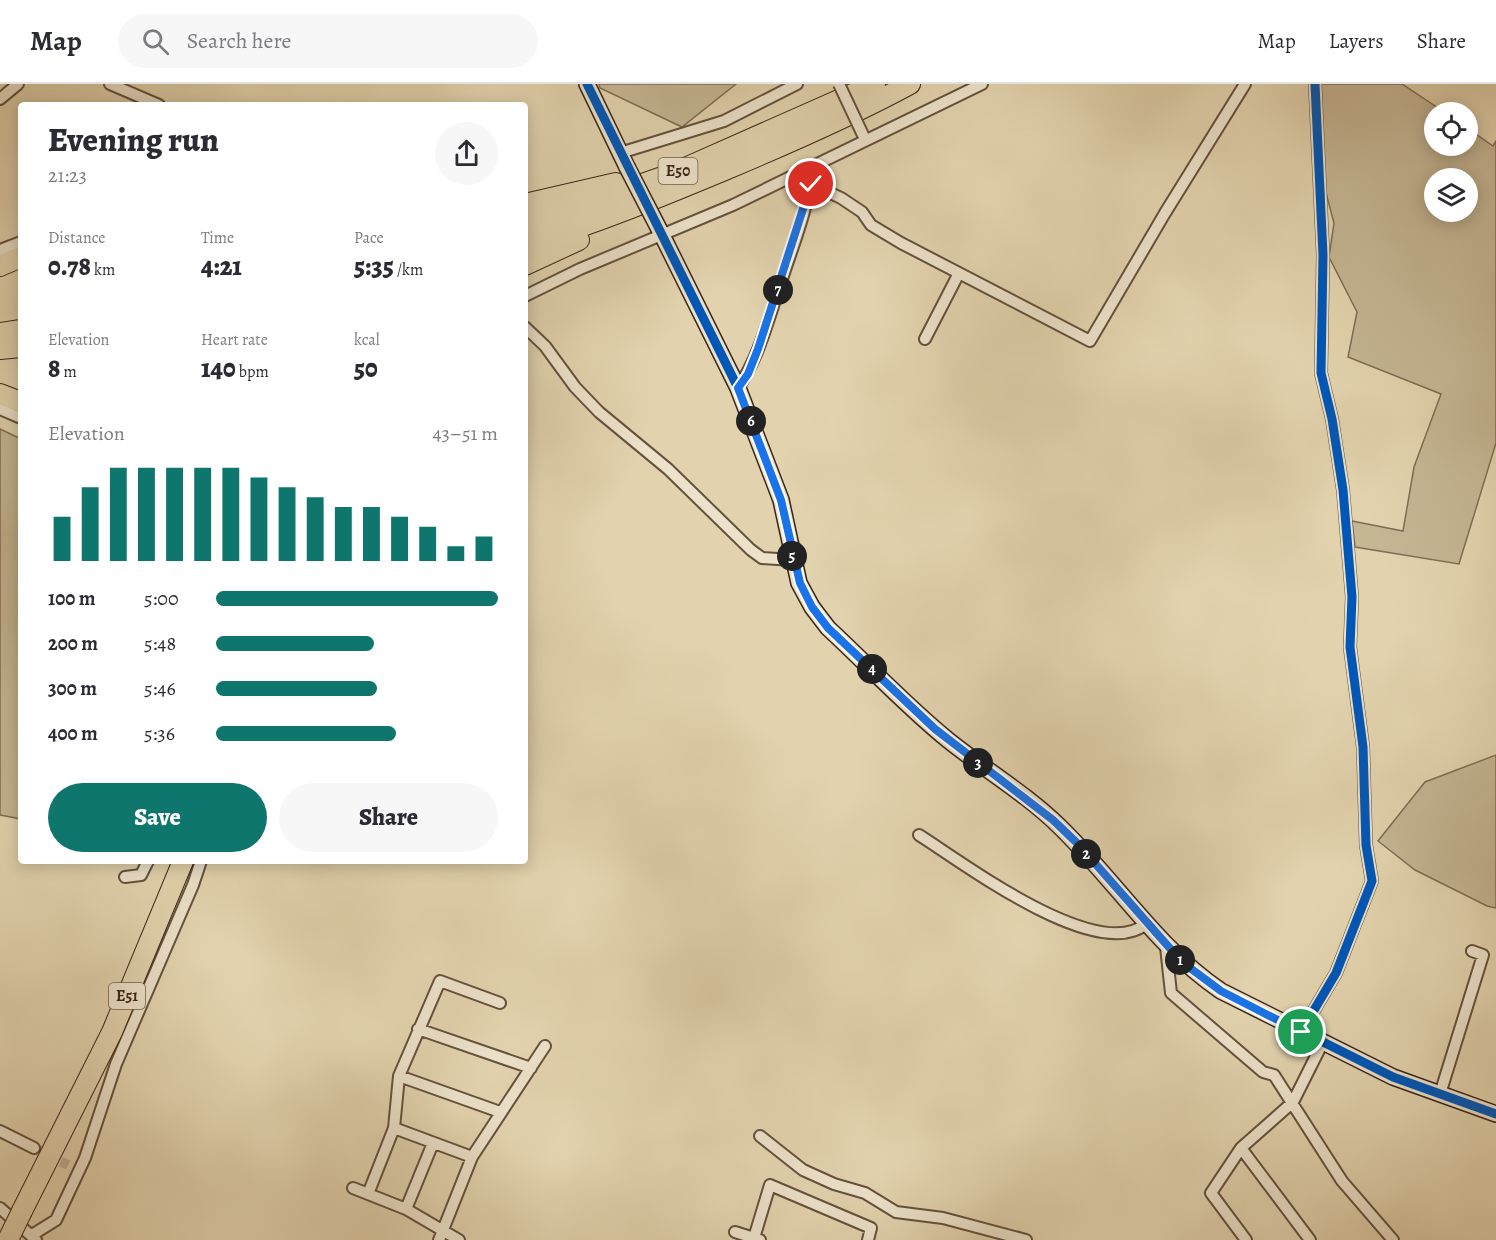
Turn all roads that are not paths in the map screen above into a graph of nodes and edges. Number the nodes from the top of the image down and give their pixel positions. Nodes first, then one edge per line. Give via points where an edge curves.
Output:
1 (18, 84) edge
2 (110, 84) edge
3 (587, 84) edge
4 (797, 84) edge
5 (839, 84) edge
6 (875, 84) edge
7 (910, 84) edge
8 (982, 84) edge
9 (1245, 84) edge
10 (1315, 84) edge
11 (0, 99) edge
12 (152, 102) edge
13 (828, 107) junction
14 (865, 138) junction
15 (794, 140) junction
16 (624, 160) junction
17 (812, 168) junction
18 (811, 184) junction
19 (528, 203) edge
20 (528, 224) edge
21 (661, 233) junction
22 (18, 243) edge
23 (528, 244) edge
24 (0, 250) edge
25 (18, 258) edge
26 (528, 264) edge
27 (0, 266) edge
28 (959, 273) junction
29 (528, 295) edge
30 (18, 330) edge
31 (528, 330) edge
32 (0, 333) edge
33 (925, 339) dead end
34 (18, 347) edge
35 (0, 349) edge
36 (738, 388) junction
37 (0, 394) edge
38 (18, 401) edge
39 (0, 409) edge
40 (18, 417) edge
41 (793, 560) junction
42 (919, 835) dead end
43 (146, 864) edge
44 (168, 864) edge
45 (182, 864) edge
46 (200, 864) edge
47 (125, 877) dead end
48 (1147, 923) junction
49 (1166, 947) junction
50 (1472, 951) dead end
51 (500, 1003) dead end
52 (418, 1029) junction
53 (1301, 1032) junction
54 (1323, 1042) junction
55 (545, 1046) dead end
56 (531, 1068) junction
57 (399, 1076) junction
58 (1440, 1094) junction
59 (1293, 1102) junction
60 (500, 1112) junction
61 (1496, 1114) edge
62 (64, 1128) junction
63 (394, 1128) junction
64 (0, 1131) edge
65 (760, 1136) dead end
66 (433, 1143) junction
67 (34, 1148) tunnel mouth
68 (1241, 1148) junction
69 (472, 1157) junction
70 (68, 1165) tunnel mouth
71 (79, 1171) junction
72 (353, 1188) dead end
73 (368, 1194) junction
74 (0, 1208) edge
75 (406, 1209) junction
76 (735, 1232) dead end
77 (441, 1235) edge
78 (34, 1238) edge
79 (758, 1239) edge
80 (8, 1240) edge
81 (459, 1240) edge
82 (868, 1240) edge
83 (1026, 1240) edge
84 (1246, 1240) edge
85 (1310, 1240) edge
86 (1393, 1240) edge

1 - 11 street
2 - 12 street
3 - 16 street
4 - 16 street via 724,121
5 - 14 street, bridge
6 - 13 highway, E50
7 - 15 highway, E50
8 - 14 street
9 - 28 street via 1090,341
10 - 53 street via 1323,255 1321,373 1343,490 1352,597 1350,647 1363,747 1366,845 1372,874 1344,956
13 - 19 highway via 625,180
13 - 20 highway, E50 via 674,173
14 - 17 street
15 - 23 highway, E50 via 633,208
15 - 26 highway via 683,196
16 - 21 street, bridge
17 - 18 street
17 - 21 street
18 - 28 street via 862,212 871,225
18 - 36 street via 758,349
21 - 29 street
21 - 36 street
22 - 24 street
25 - 27 highway
28 - 33 street
30 - 32 highway
31 - 41 street via 599,412 668,469 751,550 762,558
34 - 35 highway
36 - 41 street via 781,500
37 - 38 highway
39 - 40 street
41 - 48 street via 805,594 828,628 941,734 1053,820
42 - 48 street via 1012,894 1075,927 1123,932 1139,930
43 - 47 street via 141,875
44 - 62 highway, E51
45 - 62 highway, E51 via 112,1032
46 - 71 street via 116,1064
48 - 49 street
49 - 53 street via 1221,991
49 - 59 street via 1171,993 1263,1072 1274,1075
50 - 58 street via 1483,955
51 - 52 street via 440,981
52 - 56 street
52 - 57 street
53 - 54 street
54 - 58 street via 1393,1077
54 - 59 street
55 - 56 street
56 - 60 street
57 - 60 street
57 - 63 street
58 - 61 street
59 - 68 street
59 - 86 street via 1342,1181
60 - 69 street
62 - 80 highway, E51, bridge
63 - 66 street
63 - 73 street
64 - 67 street
65 - 83 street via 802,1170 865,1193 896,1212 943,1218
66 - 69 street
66 - 75 street
68 - 84 street via 1211,1193
68 - 85 street
69 - 77 street
70 - 71 street
71 - 78 street via 56,1220
72 - 73 street
73 - 75 street
74 - 78 street
75 - 77 street
76 - 79 street
77 - 81 street
79 - 82 street via 770,1185 871,1228

